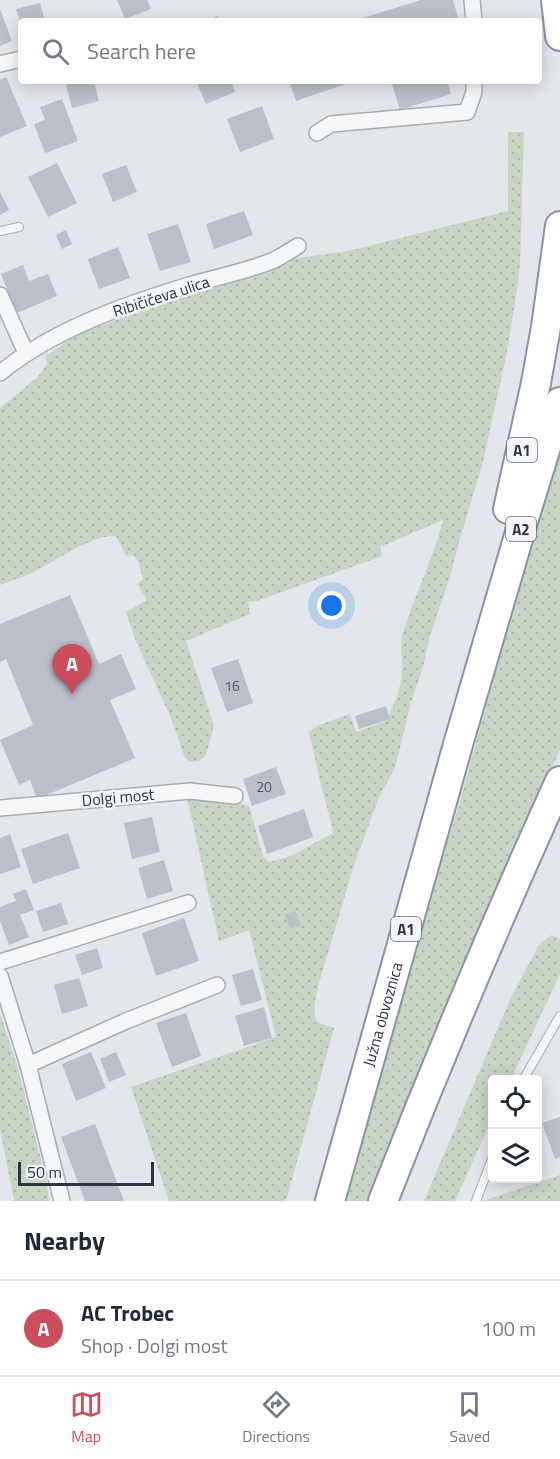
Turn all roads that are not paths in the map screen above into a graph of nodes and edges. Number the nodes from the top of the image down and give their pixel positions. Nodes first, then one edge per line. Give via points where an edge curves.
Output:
1 (472, 0) edge
2 (556, 0) edge
3 (474, 18) edge
4 (560, 36) edge
5 (18, 60) edge
6 (0, 64) edge
7 (474, 84) edge
8 (317, 133) dead end
9 (560, 226) edge
10 (19, 227) dead end
11 (0, 231) edge
12 (298, 246) dead end
13 (0, 295) edge
14 (26, 353) junction
15 (0, 373) edge
16 (560, 402) edge
17 (484, 657) junction
18 (560, 782) edge
19 (236, 796) dead end
20 (0, 808) edge
21 (560, 816) edge
22 (511, 889) junction
23 (188, 903) dead end
24 (0, 962) edge
25 (0, 976) edge
26 (217, 985) dead end
27 (560, 1016) edge
28 (28, 1065) junction
29 (526, 1075) edge
30 (488, 1170) edge
31 (63, 1201) edge
32 (330, 1201) edge
33 (383, 1201) edge
34 (477, 1201) edge

1 - 3 street
2 - 4 highway
5 - 6 street
7 - 8 street via 467,112 331,124
9 - 17 highway, A1 via 530,414 480,611
10 - 11 lane
12 - 14 street, Ribičičeva ulica via 260,266 186,286 89,321
13 - 14 street
14 - 15 street, Ribičičeva ulica
16 - 17 highway, A2
17 - 32 highway, Južna obvoznica / A1
18 - 22 highway
19 - 20 street, Dolgi most via 189,791
21 - 22 highway
22 - 33 highway
23 - 24 street
25 - 28 street
26 - 28 street
27 - 29 lane
28 - 31 street
30 - 34 lane

